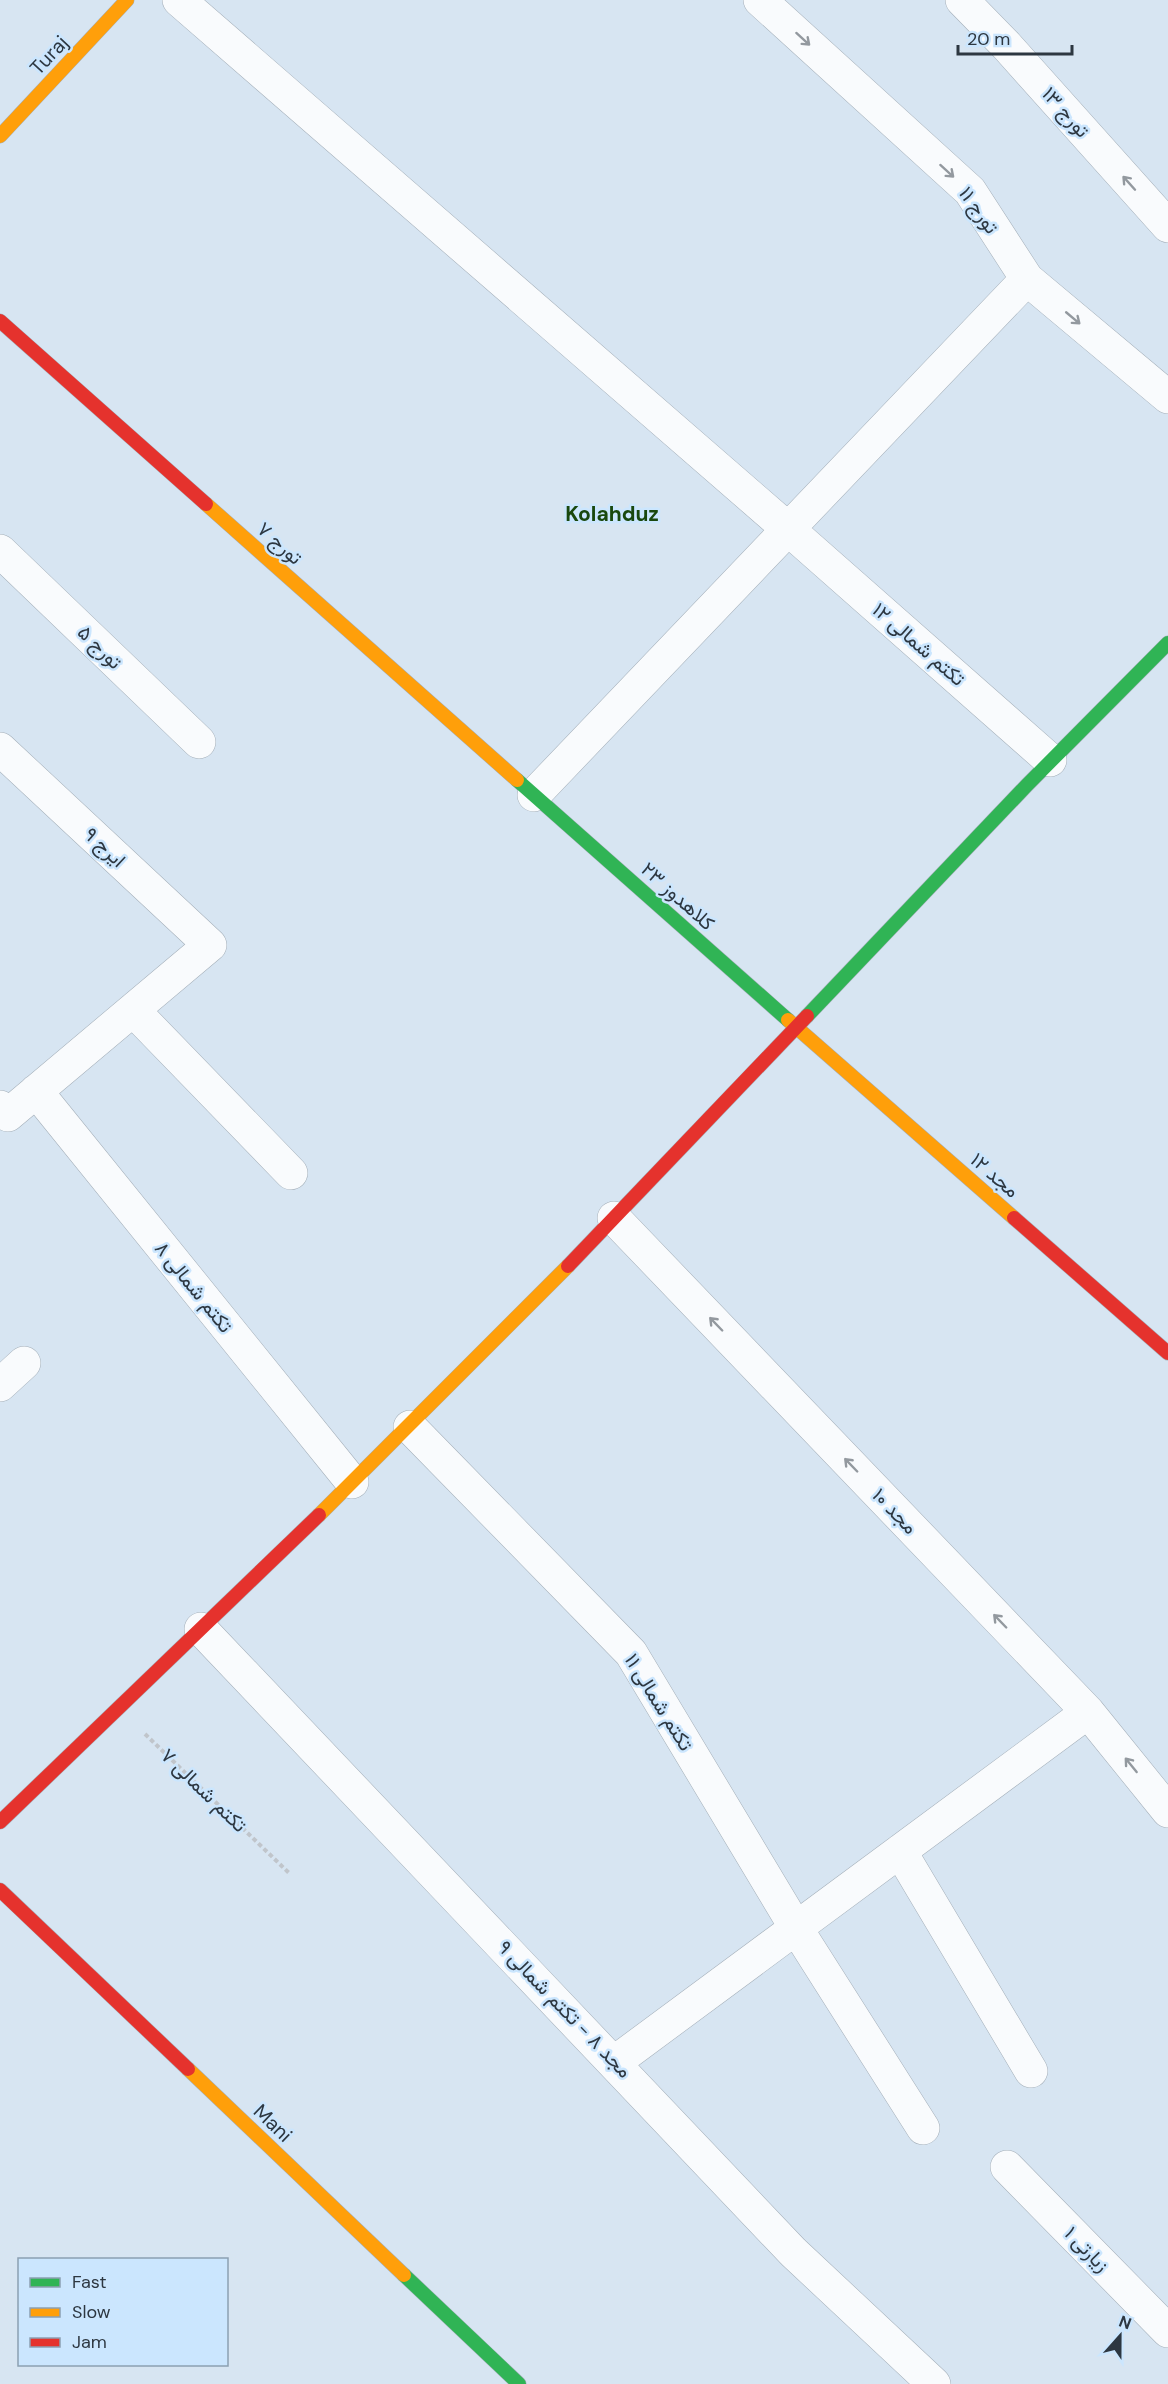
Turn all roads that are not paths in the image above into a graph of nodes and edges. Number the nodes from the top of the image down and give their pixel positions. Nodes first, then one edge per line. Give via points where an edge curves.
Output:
1 (127, 0) edge
2 (179, 0) edge
3 (760, 0) edge
4 (962, 0) edge
5 (0, 136) edge
6 (1168, 226) edge
7 (1026, 279) junction
8 (0, 321) edge
9 (1168, 397) edge
10 (788, 529) junction
11 (0, 551) edge
12 (1168, 643) edge
13 (199, 742) dead end
14 (0, 749) edge
15 (1050, 760) junction
16 (534, 795) junction
17 (133, 1010) junction
18 (795, 1027) junction
19 (36, 1091) junction
20 (0, 1107) edge
21 (291, 1173) dead end
22 (614, 1218) junction
23 (1168, 1353) edge
24 (24, 1362) dead end
25 (0, 1385) edge
26 (410, 1427) junction
27 (352, 1482) junction
28 (201, 1629) junction
29 (1088, 1712) junction
30 (1168, 1811) edge
31 (0, 1822) edge
32 (900, 1851) junction
33 (0, 1890) edge
34 (796, 1928) junction
35 (615, 2062) junction
36 (1030, 2070) dead end
37 (923, 2128) dead end
38 (1007, 2167) dead end
39 (1168, 2331) edge
40 (511, 2381) edge
41 (934, 2384) edge

1 - 5 street, Turaj
2 - 10 street, تکتم شمالی ۱۲
3 -> 7 street, تورج ۱۱ via 970,192
6 -> 4 street, تورج ۱۳
7 -> 9 street, تورج ۱۱
7 - 10 street
8 - 16 street, تورج ۷
10 - 15 street, تکتم شمالی ۱۲
10 - 16 street
11 - 13 street, تورج ۵
12 - 15 street
14 - 17 street, ایرج ۹ via 210,945
15 - 18 street
16 - 18 street, کلاهدوز ۲۳
17 - 19 street
17 - 21 street
18 - 22 street
18 - 23 street, مجد ۱۲
19 - 20 street via 8,1115
19 - 27 street, تکتم شمالی ۸
22 - 26 street
29 -> 22 street, مجد ۱۰
24 - 25 street
26 - 27 street
26 - 34 street, تکتم شمالی ۱۱ via 632,1653
27 - 28 street
28 - 31 street
28 - 35 street, مجد ۸ - تکتم شمالی ۹
30 -> 29 street, مجد ۱۰
29 - 32 street
32 - 34 street
32 - 36 street
33 - 40 street, Mani
34 - 35 street
34 - 37 street, تکتم شمالی ۱۱
35 - 41 street, مجد ۸ - تکتم شمالی ۹ via 793,2252
38 - 39 street, زیارتی ۱

